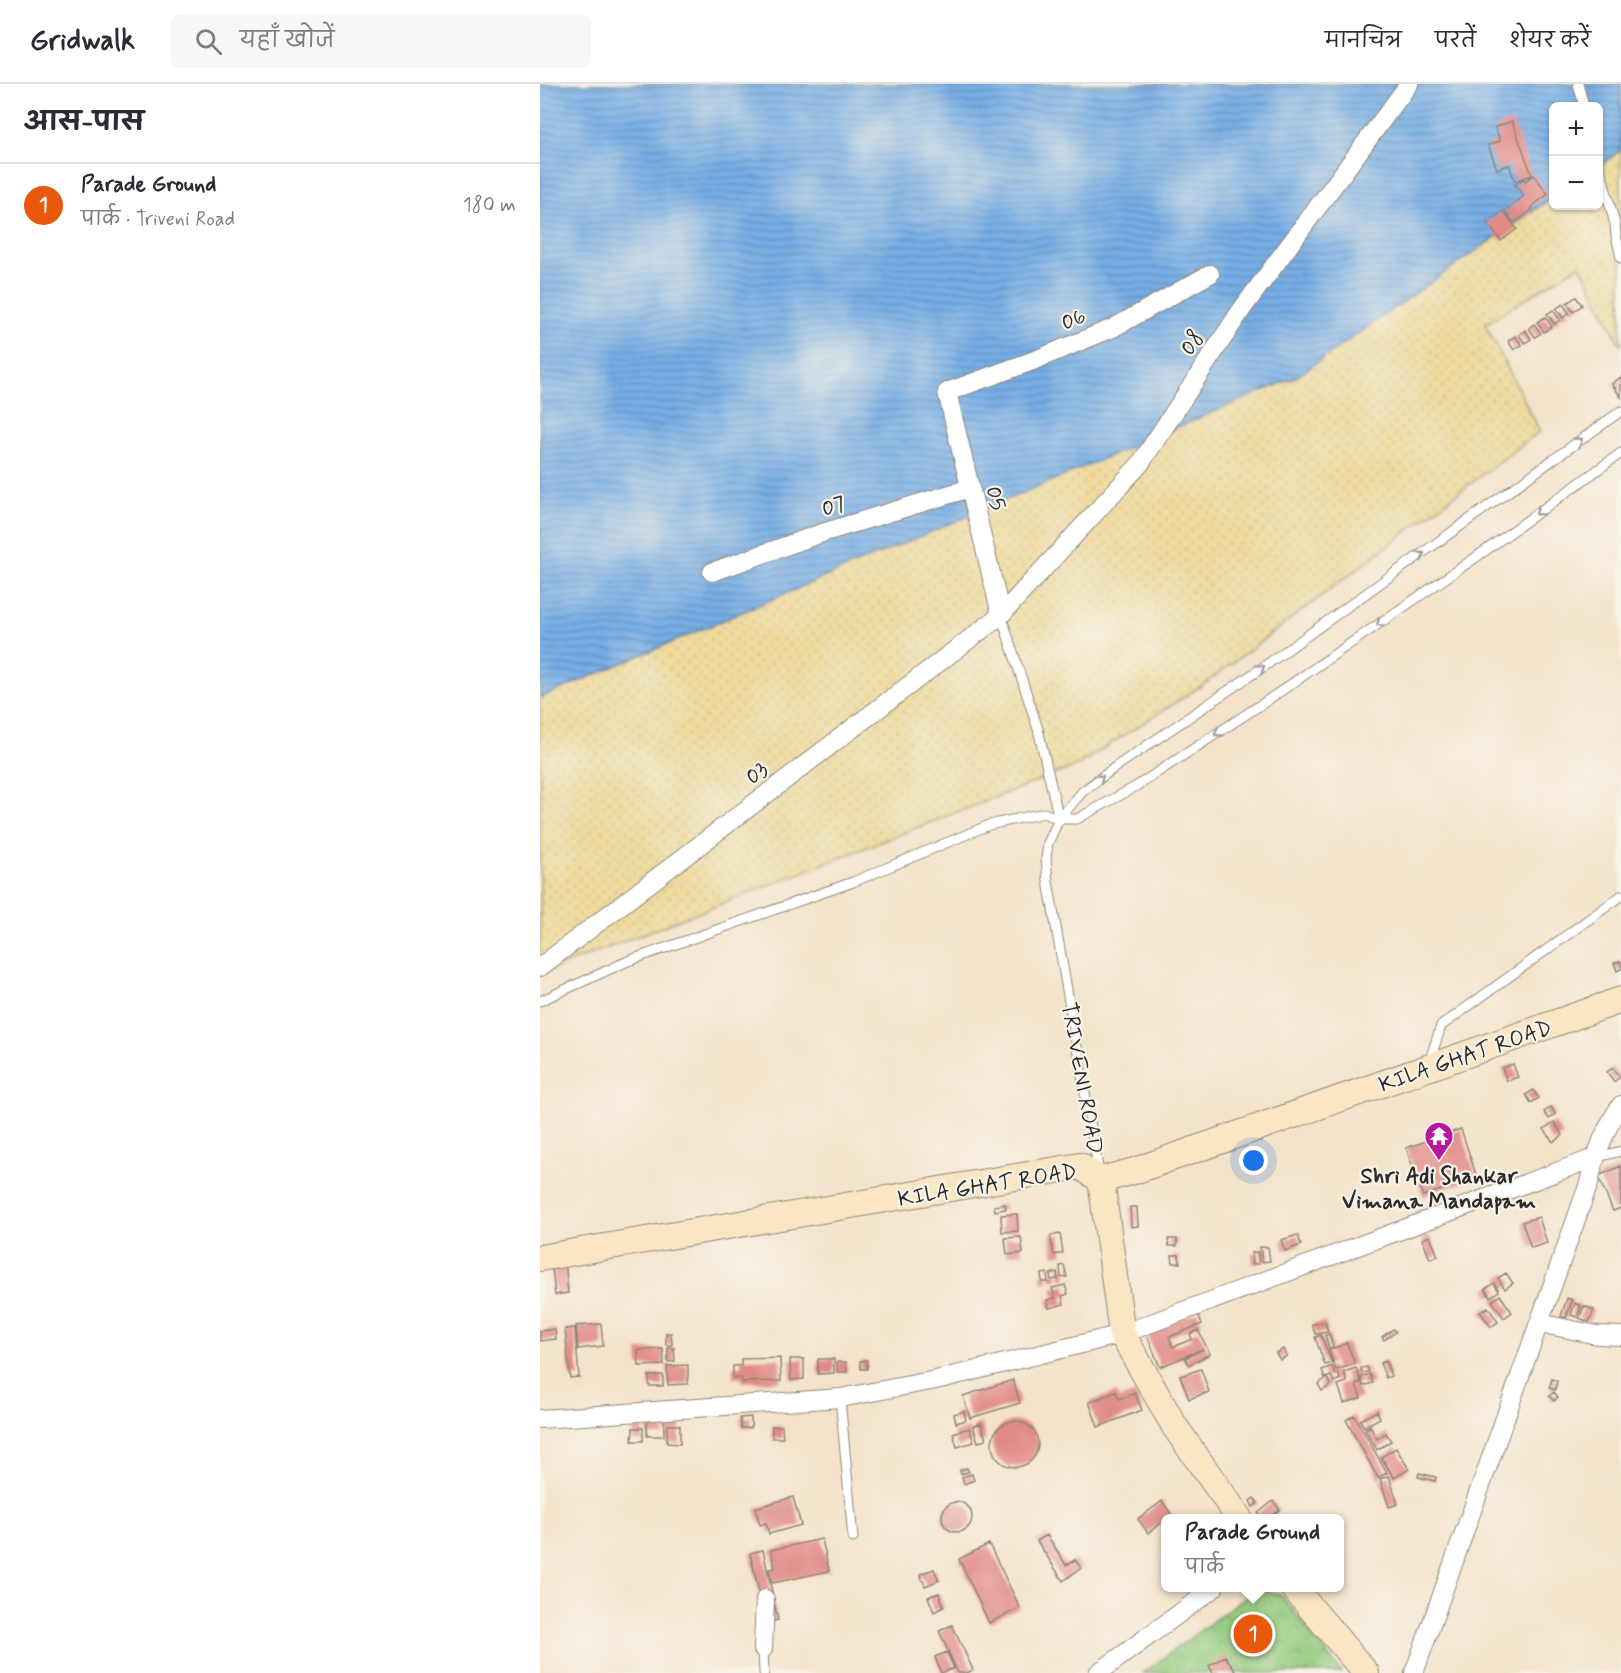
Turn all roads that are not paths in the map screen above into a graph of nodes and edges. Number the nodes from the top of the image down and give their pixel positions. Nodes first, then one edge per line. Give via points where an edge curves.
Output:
1 (1409, 84) edge
2 (1578, 84) edge
3 (1583, 102) edge
4 (1603, 176) edge
5 (1621, 215) edge
6 (1616, 224) junction
7 (1621, 258) edge
8 (1210, 274) dead end
9 (947, 392) joint
10 (1621, 411) edge
11 (1621, 453) edge
12 (970, 488) junction
13 (712, 572) dead end
14 (1001, 615) junction
15 (1059, 819) junction
16 (1621, 896) edge
17 (540, 967) edge
18 (1621, 1000) edge
19 (540, 1001) edge
20 (1428, 1068) junction
21 (1621, 1105) edge
22 (1621, 1151) edge
23 (1594, 1158) junction
24 (1101, 1180) junction
25 (540, 1258) edge
26 (1539, 1323) junction
27 (1122, 1334) junction
28 (1621, 1336) edge
29 (840, 1398) junction
30 (540, 1419) edge
31 (1236, 1514) edge
32 (853, 1538) dead end
33 (1207, 1592) edge
34 (1298, 1592) edge
35 (765, 1599) dead end
36 (763, 1649) joint
37 (764, 1673) edge
38 (1098, 1673) edge
39 (1366, 1673) edge
40 (1414, 1673) edge

1 - 14 street, 08 via 1242,309 1140,464
2 - 3 lane
4 - 6 lane
5 - 6 lane
6 - 7 lane
8 - 9 street, 06 via 1113,328
9 - 12 street, 05
15 -> 10 lane, TRIVENI ROAD via 1083,791 1114,768 1276,658
11 -> 15 lane via 1474,558 1135,787 1077,819
12 - 13 street, 07 via 822,533
12 - 14 street, 05
14 - 15 lane via 1038,729
14 - 17 street, 03
15 - 19 lane via 1044,813 989,825 853,882 628,961
15 - 24 lane, TRIVENI ROAD via 1048,843 1048,881
16 - 20 lane via 1441,1026
18 - 20 main road, KILA GHAT ROAD
20 - 24 main road, KILA GHAT ROAD
21 - 23 street
22 - 23 lane
23 - 26 street via 1589,1183
23 - 27 street
24 - 25 main road, KILA GHAT ROAD via 1080,1166
24 - 27 main road, TRIVENI ROAD
26 - 28 street
26 - 40 street
27 - 29 street via 936,1380
27 - 31 main road, TRIVENI ROAD via 1175,1427
29 - 30 street
29 - 32 lane
33 - 38 street
34 - 39 main road
35 - 36 street
36 - 37 lane

